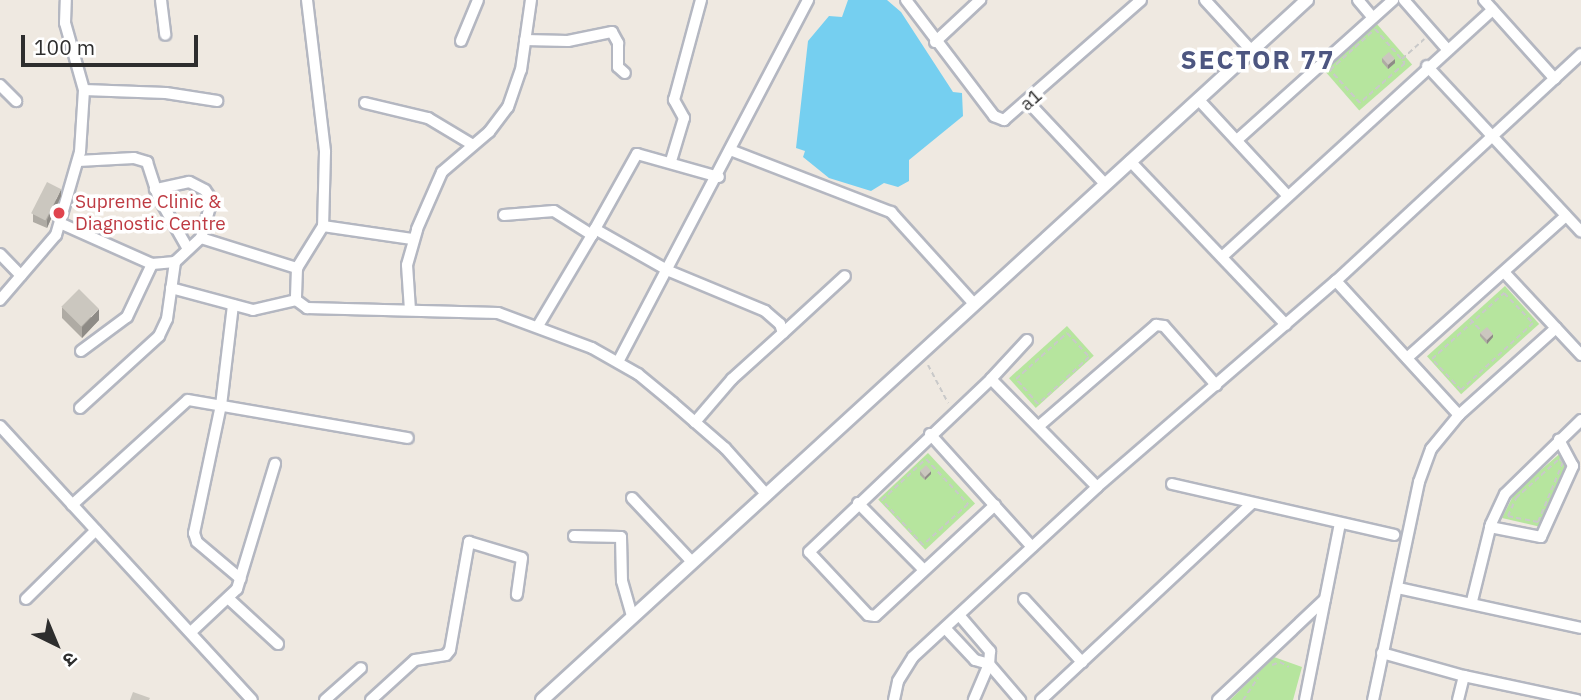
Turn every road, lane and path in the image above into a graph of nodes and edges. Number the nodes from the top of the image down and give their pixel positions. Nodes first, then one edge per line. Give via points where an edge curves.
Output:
1 (66, 0) edge
2 (161, 0) edge
3 (307, 0) edge
4 (478, 0) edge
5 (531, 0) edge
6 (701, 0) edge
7 (808, 0) edge
8 (906, 0) edge
9 (980, 0) edge
10 (1141, 0) edge
11 (1205, 0) edge
12 (1307, 0) edge
13 (1358, 0) edge
14 (1393, 0) edge
15 (1404, 0) edge
16 (1484, 0) edge
17 (1492, 10) junction
18 (1373, 18) junction
19 (1432, 32) junction
20 (165, 35) dead end
21 (525, 40) junction
22 (461, 41) dead end
23 (934, 42) junction
24 (1447, 49) junction
25 (1251, 50) junction
26 (1581, 54) edge
27 (1401, 59) junction
28 (1427, 66) junction
29 (625, 74) dead end
30 (1555, 79) junction
31 (0, 86) edge
32 (84, 90) junction
33 (1198, 99) junction
34 (16, 101) dead end
35 (217, 101) dead end
36 (365, 103) dead end
37 (1029, 103) junction
38 (1494, 138) junction
39 (1237, 140) junction
40 (473, 145) junction
41 (730, 150) junction
42 (78, 161) junction
43 (671, 161) junction
44 (1130, 161) junction
45 (719, 177) junction
46 (1105, 184) junction
47 (155, 189) junction
48 (1287, 195) junction
49 (504, 215) dead end
50 (1566, 216) junction
51 (62, 224) junction
52 (323, 226) junction
53 (594, 232) junction
54 (1581, 232) edge
55 (201, 238) junction
56 (412, 239) junction
57 (188, 248) junction
58 (0, 254) edge
59 (1223, 256) junction
60 (175, 262) junction
61 (152, 264) junction
62 (298, 268) junction
63 (669, 271) junction
64 (1504, 272) junction
65 (21, 276) junction
66 (845, 276) dead end
67 (1336, 281) junction
68 (171, 288) junction
69 (0, 300) edge
70 (296, 300) junction
71 (974, 304) junction
72 (233, 305) junction
73 (410, 310) junction
74 (1461, 310) junction
75 (1472, 322) junction
76 (1286, 325) junction
77 (538, 326) junction
78 (1556, 328) junction
79 (783, 333) junction
80 (1484, 333) edge
81 (1027, 340) dead end
82 (81, 351) dead end
83 (919, 354) junction
84 (1581, 355) edge
85 (1089, 357) joint
86 (1407, 358) junction
87 (618, 362) junction
88 (991, 379) junction
89 (1216, 384) junction
90 (221, 405) junction
91 (80, 408) dead end
92 (956, 411) junction
93 (1459, 415) junction
94 (1581, 420) edge
95 (695, 422) junction
96 (0, 426) edge
97 (1039, 426) junction
98 (930, 434) junction
99 (408, 438) dead end
100 (1559, 440) junction
101 (1563, 462) joint
102 (275, 464) dead end
103 (918, 466) junction
104 (923, 472) edge
105 (1172, 484) dead end
106 (1097, 487) junction
107 (766, 494) junction
108 (632, 498) dead end
109 (858, 503) junction
110 (1252, 503) junction
111 (72, 505) junction
112 (995, 505) junction
113 (1340, 523) junction
114 (1490, 527) junction
115 (96, 530) junction
116 (1394, 535) dead end
117 (575, 536) dead end
118 (1032, 547) junction
119 (692, 562) junction
120 (924, 570) junction
121 (241, 579) junction
122 (1398, 588) junction
123 (517, 595) dead end
124 (228, 598) junction
125 (1325, 598) junction
126 (26, 599) dead end
127 (1024, 599) dead end
128 (1472, 601) junction
129 (959, 615) junction
130 (632, 617) junction
131 (945, 628) junction
132 (1581, 628) edge
133 (191, 632) junction
134 (278, 644) dead end
135 (1381, 653) junction
136 (1082, 662) junction
137 (989, 664) junction
138 (1289, 667) dead end
139 (361, 668) dead end
140 (1268, 668) dead end
141 (1464, 676) junction
142 (1259, 677) dead end
143 (1534, 696) edge
144 (546, 699) edge
145 (974, 699) edge
146 (252, 700) edge
147 (325, 700) edge
148 (371, 700) edge
149 (894, 700) edge
150 (988, 700) edge
151 (1020, 700) edge
152 (1041, 700) edge
153 (1219, 700) edge
154 (1243, 700) edge
155 (1305, 700) edge
156 (1373, 700) edge
157 (1458, 700) edge
158 (1577, 700) edge

1 - 32 street via 65,23
2 - 20 street
3 - 52 street via 325,152
4 - 22 street
5 - 21 street
6 - 43 street via 674,100 684,118
7 - 41 street
8 - 23 street, a1
9 - 23 street
10 - 37 street, a1
11 - 25 street
12 - 25 street
13 - 18 street
14 - 18 street
15 - 19 street
16 - 17 street
17 - 24 street
17 - 30 street
18 - 39 street
19 - 24 street
19 - 27 path
21 - 29 street via 568,41 612,32 618,43 618,66
21 - 40 street via 521,70 508,107
23 - 37 street, a1 via 999,120 1012,117
24 - 28 street
25 - 33 street
26 - 30 street
27 - 27 path via 1405,63 1360,103 1330,70 1375,29
28 - 38 street
28 - 48 street
30 - 38 street
31 - 34 street
32 - 35 street via 166,93
32 - 42 street
33 - 39 street
33 - 44 street
36 - 40 street via 428,118
37 - 46 street
38 - 50 street
38 - 67 street
39 - 48 street
40 - 56 street via 442,172
41 - 45 street
41 - 71 street via 891,212
42 - 47 street via 141,158 147,162
42 - 51 street
43 - 45 street
43 - 53 street via 637,154
44 - 46 street
44 - 59 street
45 - 63 street
46 - 71 street
47 - 55 street via 181,181 205,190 212,205
47 - 57 street
48 - 59 street
49 - 53 street via 554,211
50 - 54 street
50 - 64 street
51 - 61 street
51 - 65 street
52 - 56 street
52 - 62 street
53 - 63 street
53 - 77 street
55 - 57 street
55 - 62 street
56 - 73 street via 407,276
57 - 60 street
58 - 65 street
59 - 76 street
60 - 61 street
60 - 68 street
61 - 82 street via 127,317
62 - 70 street
63 - 79 street via 765,311
63 - 87 street
64 - 74 street
64 - 78 street
65 - 69 street
66 - 79 street
67 - 76 street
67 - 86 street
68 - 72 street
68 - 91 street via 159,336
70 - 72 street via 253,310
70 - 73 street via 307,308
71 - 83 street
72 - 90 street
73 - 77 street via 498,313
74 - 75 path
74 - 86 street
75 - 75 path via 1432,359 1461,390 1533,323 1504,293
75 - 80 path
76 - 89 street
77 - 87 street
78 - 84 street
78 - 93 street
79 - 95 street via 732,379
81 - 88 street
83 - 92 path via 943,398
83 - 107 street
85 - 85 path via 1067,333 1016,379 1038,404
86 - 93 street
87 - 95 street
88 - 92 street
88 - 97 street
89 - 97 street via 1164,326 1156,325
89 - 106 street
90 - 99 street
90 - 111 street via 195,399 181,405
90 - 121 street via 194,533 197,542
92 - 98 street
93 - 122 street via 1426,457
94 - 100 street
95 - 107 street
96 - 111 street
97 - 106 street
98 - 109 street
98 - 112 street
100 - 114 street via 1516,481
100 - 114 street via 1573,466 1541,537
101 - 101 path via 1559,459 1516,498 1507,516 1538,522
102 - 121 street
103 - 103 path via 882,500 923,545 968,504 926,459
103 - 104 path
105 - 110 street
106 - 118 street
107 - 119 street
108 - 119 street
109 - 120 street
109 - 120 street via 813,544 812,559 868,615 883,610
110 - 113 street
110 - 136 street
111 - 115 street
112 - 118 street
112 - 120 street
113 - 116 street
113 - 125 street
114 - 128 street
115 - 126 street
115 - 133 street
117 - 130 street via 621,537 622,581
118 - 129 street
119 - 130 street
121 - 124 street
122 - 128 street
122 - 135 street
123 - 148 street via 522,558 469,542 450,650 446,655 415,660
124 - 133 street
124 - 134 street
125 - 153 street
125 - 155 street
127 - 136 street
128 - 132 street
129 - 131 street
129 - 137 street via 990,651
130 - 144 street
131 - 137 street via 975,660
131 - 149 street via 904,668
133 - 146 street
135 - 141 street
135 - 156 street
136 - 152 street
137 - 145 street
137 - 151 street
138 - 140 path via 1280,662
139 - 147 street
141 - 143 street
141 - 157 street
142 - 154 path
143 - 158 street
145 - 150 street

